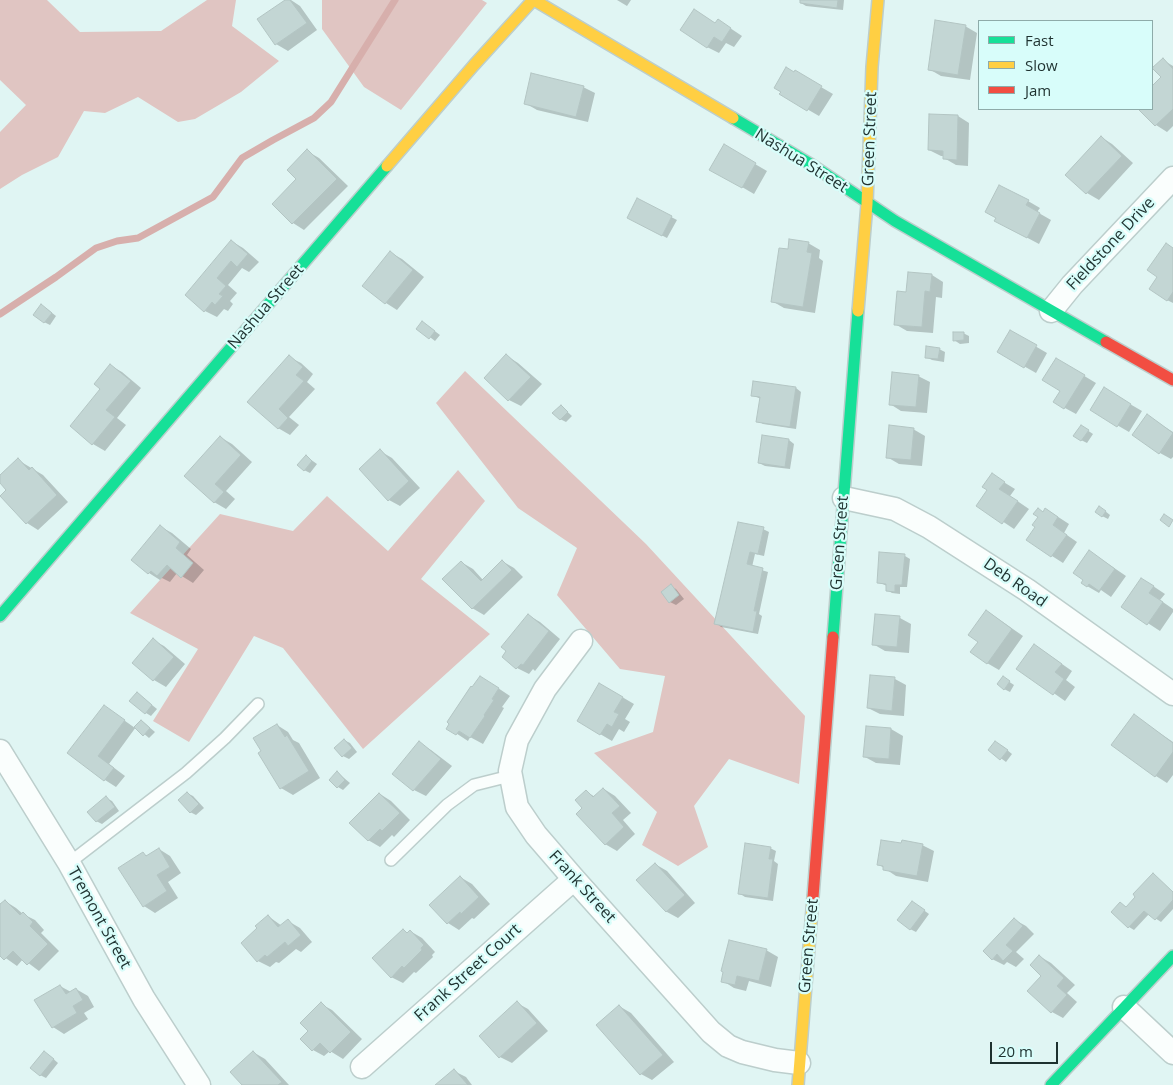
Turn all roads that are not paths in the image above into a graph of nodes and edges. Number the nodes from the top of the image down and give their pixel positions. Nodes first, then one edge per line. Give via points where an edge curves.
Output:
1 (534, 0) edge
2 (878, 0) edge
3 (1173, 178) edge
4 (867, 204) junction
5 (1051, 311) junction
6 (1173, 380) edge
7 (844, 498) junction
8 (0, 616) edge
9 (581, 642) dead end
10 (1173, 694) edge
11 (258, 704) dead end
12 (0, 751) edge
13 (510, 776) junction
14 (391, 860) dead end
15 (69, 863) junction
16 (574, 879) junction
17 (1173, 956) edge
18 (1124, 1007) junction
19 (1173, 1053) edge
20 (362, 1067) dead end
21 (798, 1074) edge
22 (199, 1085) edge
23 (1051, 1085) edge

1 - 4 street, Nashua Street via 812,166
1 - 8 street, Nashua Street via 474,65
2 - 4 street, Green Street
3 - 5 street, Fieldstone Drive
4 - 5 street, Nashua Street
4 - 7 street, Green Street
5 - 6 street, Nashua Street
7 - 10 street, Deb Road via 895,509 929,527
7 - 21 street, Green Street
9 - 13 street, Frank Street via 530,714 514,748
11 - 15 lane via 186,773
12 - 15 street, Tremont Street
13 - 14 lane via 474,785 447,805
13 - 16 street, Frank Street via 521,814
15 - 22 street, Tremont Street via 144,1000
16 - 20 street, Frank Street Court
16 - 21 street, Frank Street via 723,1042
17 - 18 street
18 - 19 street
18 - 23 street

